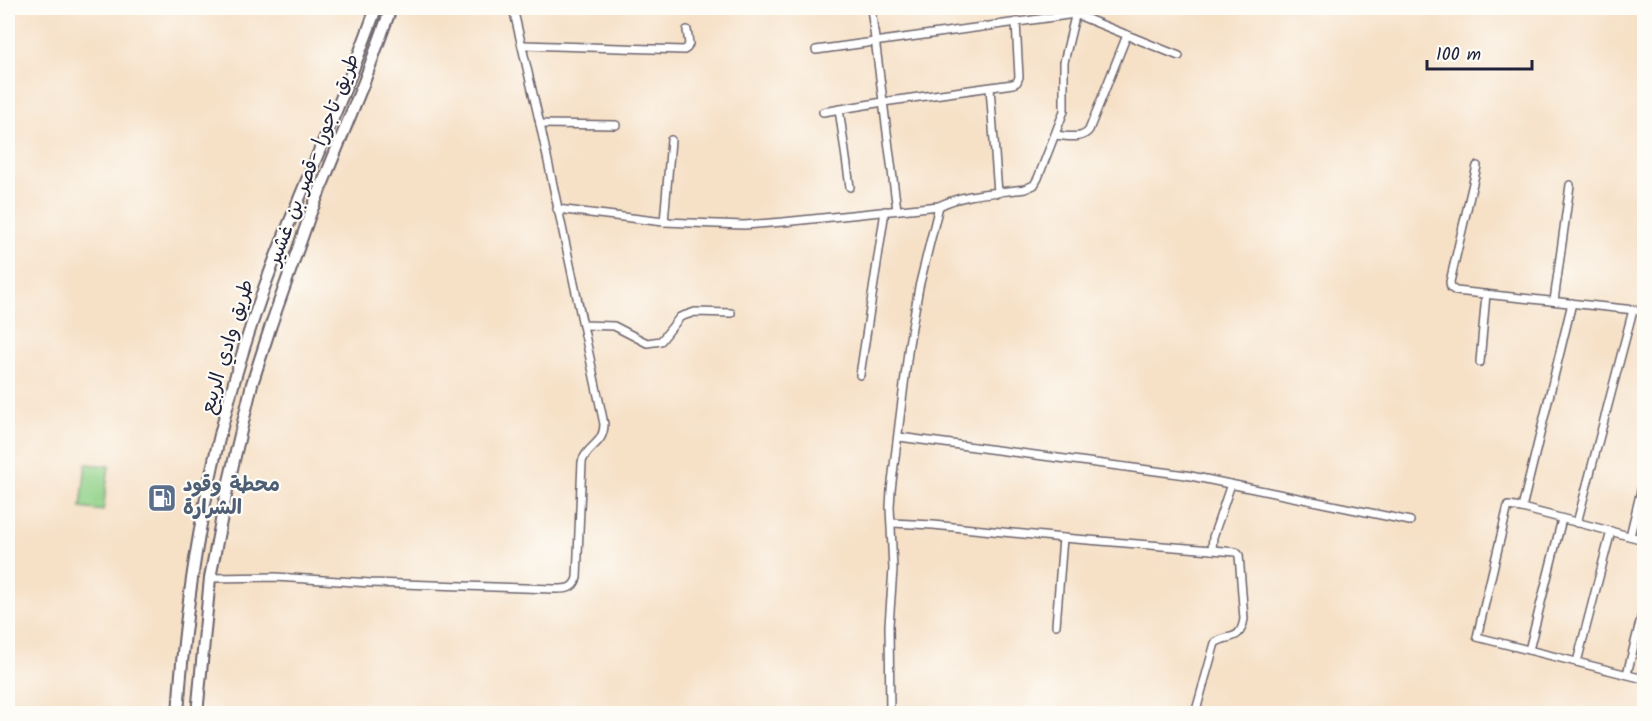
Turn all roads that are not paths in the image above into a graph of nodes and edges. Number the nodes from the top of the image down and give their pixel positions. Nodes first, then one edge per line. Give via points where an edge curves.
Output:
1 (376, 8) edge
2 (391, 8) edge
3 (513, 8) edge
4 (870, 8) edge
5 (1076, 11) edge
6 (1016, 22) junction
7 (687, 30) dead end
8 (1127, 35) junction
9 (875, 42) junction
10 (523, 45) junction
11 (816, 50) dead end
12 (1179, 56) dead end
13 (990, 88) junction
14 (883, 102) junction
15 (839, 109) junction
16 (823, 112) dead end
17 (540, 124) junction
18 (616, 125) dead end
19 (1055, 135) junction
20 (671, 140) dead end
21 (1477, 166) dead end
22 (1570, 184) dead end
23 (850, 187) dead end
24 (998, 193) junction
25 (939, 206) junction
26 (557, 209) junction
27 (897, 210) junction
28 (885, 211) junction
29 (664, 222) junction
30 (1486, 294) junction
31 (1554, 301) junction
32 (1572, 303) junction
33 (1633, 310) junction
34 (1644, 311) edge
35 (730, 313) dead end
36 (583, 326) junction
37 (1480, 363) dead end
38 (860, 375) dead end
39 (899, 437) junction
40 (1644, 478) edge
41 (1231, 484) junction
42 (1522, 508) junction
43 (1562, 519) junction
44 (1410, 521) dead end
45 (892, 523) junction
46 (1577, 523) junction
47 (1611, 531) junction
48 (1630, 536) junction
49 (1063, 538) junction
50 (1644, 540) edge
51 (1212, 550) junction
52 (210, 578) junction
53 (1644, 606) edge
54 (1056, 625) dead end
55 (1529, 650) junction
56 (1577, 662) junction
57 (1627, 674) junction
58 (1644, 679) edge
59 (178, 714) edge
60 (196, 714) edge
61 (890, 714) edge
62 (1195, 714) edge

1 - 59 highway, طريق وادي الربيع via 264,288 231,393 195,557
2 - 52 highway, طريق تاجورا -قصر بن غشير via 311,212 261,355 232,468
3 - 10 street
4 - 9 street
5 - 6 street
5 - 8 street
5 - 19 street via 1064,62 1064,111
6 - 9 street
6 - 13 street via 1019,77 1012,84
7 - 10 street via 689,44 684,50
8 - 12 street
8 - 19 street via 1089,130 1081,136
9 - 11 street
9 - 14 street
10 - 17 street
13 - 14 street
13 - 24 street
14 - 15 street
14 - 27 street
15 - 16 street
15 - 23 street
17 - 18 street
17 - 26 street
19 - 24 street via 1034,185
20 - 29 street
21 - 30 street via 1450,282 1456,291
22 - 31 street
24 - 25 street via 953,199
25 - 27 street
25 - 39 street via 909,344
26 - 29 street
26 - 36 street
27 - 28 street
28 - 29 street via 744,225
28 - 38 street
30 - 31 street
30 - 37 street
31 - 32 street
32 - 33 street
32 - 42 street
33 - 34 street
33 - 46 street
35 - 36 street via 695,312 680,317 661,341 647,343 614,326
36 - 52 street via 604,433 582,462 577,578 569,589
39 - 41 street
39 - 45 street via 891,490
40 - 48 street
41 - 44 street
41 - 51 street
42 - 43 street
42 - 55 street via 1508,506 1477,637
43 - 46 street
43 - 55 street
45 - 49 street
45 - 61 street
46 - 47 street
47 - 48 street
47 - 56 street
48 - 50 street
49 - 51 street
49 - 54 street
51 - 62 street via 1239,555 1244,619 1237,635 1215,643
52 - 60 highway, طريق تاجورا -قصر بن غشير
53 - 57 street
55 - 56 street
56 - 57 street
57 - 58 street

